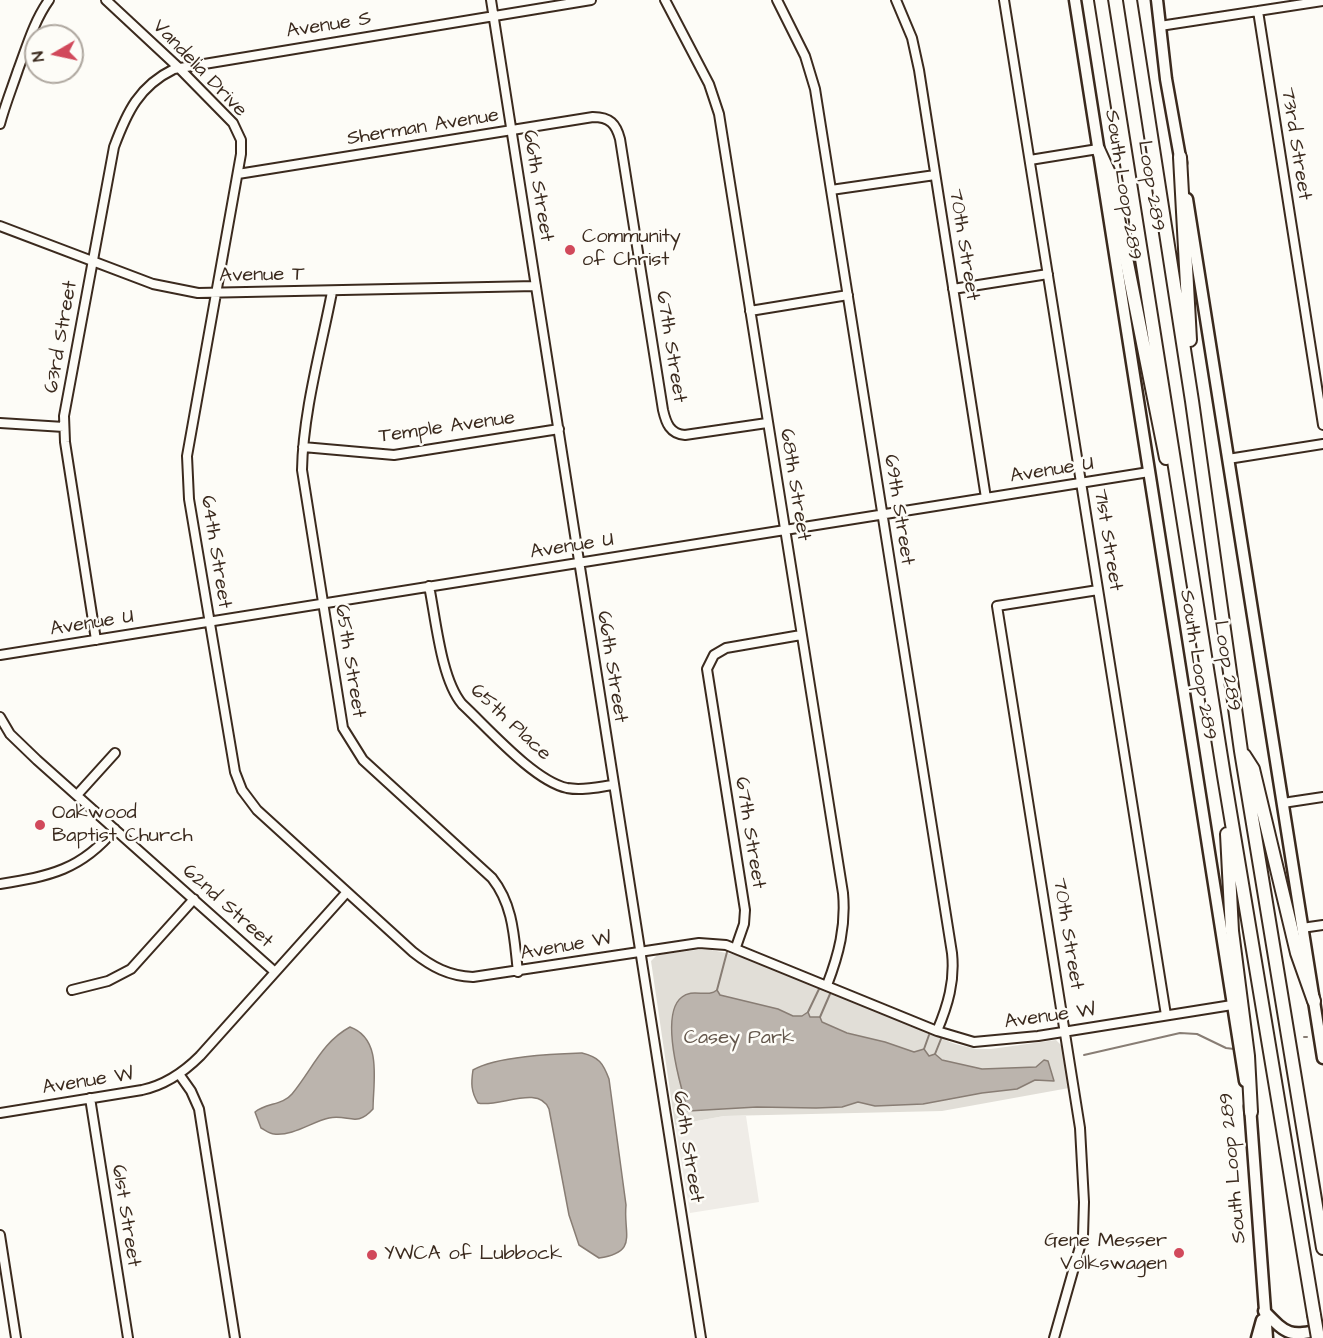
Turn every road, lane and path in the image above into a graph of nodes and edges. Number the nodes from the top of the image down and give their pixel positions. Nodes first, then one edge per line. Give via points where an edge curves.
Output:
1 (49, 0) edge
2 (106, 0) edge
3 (491, 0) edge
4 (591, 0) edge
5 (665, 0) edge
6 (777, 0) edge
7 (896, 0) edge
8 (1004, 0) edge
9 (1075, 0) edge
10 (1101, 0) edge
11 (1130, 0) edge
12 (1157, 0) edge
13 (1323, 0) edge
14 (1258, 11) junction
15 (494, 15) junction
16 (1160, 26) junction
17 (179, 68) junction
18 (612, 122) joint
19 (0, 124) edge
20 (512, 130) junction
21 (1098, 149) junction
22 (1180, 157) junction
23 (1030, 160) junction
24 (238, 174) junction
25 (935, 175) junction
26 (831, 190) junction
27 (0, 226) edge
28 (92, 261) junction
29 (1047, 274) junction
30 (536, 286) junction
31 (953, 289) junction
32 (333, 292) junction
33 (216, 293) junction
34 (848, 295) junction
35 (750, 311) junction
36 (1192, 401) junction
37 (0, 423) edge
38 (767, 423) junction
39 (1323, 425) edge
40 (64, 428) junction
41 (559, 429) junction
42 (1323, 444) edge
43 (303, 447) junction
44 (1228, 459) junction
45 (1149, 472) junction
46 (1081, 483) junction
47 (986, 498) junction
48 (882, 514) junction
49 (784, 530) junction
50 (580, 562) junction
51 (1193, 579) junction
52 (429, 586) junction
53 (1098, 590) junction
54 (323, 603) junction
55 (209, 622) junction
56 (801, 635) junction
57 (96, 640) junction
58 (0, 655) edge
59 (0, 717) edge
60 (1241, 751) junction
61 (115, 753) dead end
62 (1224, 776) junction
63 (613, 785) junction
64 (77, 795) junction
65 (1323, 797) edge
66 (1283, 803) junction
67 (115, 828) junction
68 (0, 884) edge
69 (347, 892) junction
70 (194, 899) junction
71 (1323, 925) edge
72 (1302, 928) junction
73 (736, 947) junction
74 (640, 951) junction
75 (275, 972) junction
76 (518, 972) junction
77 (827, 985) junction
78 (72, 990) dead end
79 (1314, 1001) junction
80 (1232, 1005) junction
81 (1166, 1015) junction
82 (937, 1031) junction
83 (1066, 1031) junction
84 (1323, 1058) edge
85 (179, 1074) junction
86 (90, 1098) junction
87 (1251, 1112) junction
88 (0, 1113) edge
89 (0, 1235) edge
90 (1323, 1248) edge
91 (1264, 1311) junction
92 (1323, 1330) edge
93 (16, 1338) edge
94 (128, 1338) edge
95 (235, 1338) edge
96 (701, 1338) edge
97 (1054, 1338) edge
98 (1257, 1338) edge
99 (1267, 1338) edge
100 (1318, 1338) edge

1 - 19 street via 30,37
2 - 17 street, Vandelia Drive
3 - 15 street, 66th Street
4 - 15 street, Avenue S
5 - 35 street, 68th Street via 716,104
6 - 26 street, 69th Street via 812,77
7 - 25 street, 70th Street via 912,38
8 - 23 street, 71st Street
9 - 21 main road, South Loop 289
10 - 51 highway, Loop 289
11 - 36 highway, Loop 289
12 - 16 main road
13 - 14 street
14 - 16 street
14 - 39 street, 73rd Street
15 - 17 street, Avenue S
15 - 20 street, 66th Street
16 - 22 main road
17 - 24 street, Vandelia Drive via 237,129 241,140
17 - 28 street, 63rd Street via 154,81 125,116 114,147
18 - 20 street, Sherman Avenue via 593,117
18 - 38 street, 67th Street via 620,139 668,426 675,433 693,435
20 - 24 street, Sherman Avenue
20 - 30 street, 66th Street
21 - 23 street
21 - 45 main road, South Loop 289
21 - 51 highway via 1109,173
22 - 36 highway
22 - 44 main road
23 - 29 street, 71st Street
24 - 33 street, 64th Street
25 - 26 street
25 - 31 street, 70th Street
26 - 34 street, 69th Street
27 - 28 street, Avenue T
28 - 33 street, Avenue T via 178,291
28 - 40 street, 63rd Street
29 - 31 street
29 - 46 street, 71st Street
30 - 32 street, Avenue T
30 - 41 street, 66th Street
31 - 47 street, 70th Street
32 - 33 street, Avenue T
32 - 43 street, 65th Street
33 - 55 street, 64th Street via 187,456 189,499
34 - 35 street
34 - 48 street, 69th Street
35 - 38 street, 68th Street
36 - 60 highway, Loop 289
37 - 40 street
38 - 49 street, 68th Street
40 - 57 street, 63rd Street
41 - 43 street, Temple Avenue via 394,455
41 - 50 street, 66th Street
42 - 44 street
43 - 54 street, 65th Street via 302,470
44 - 66 main road
45 - 46 street, Avenue U
45 - 80 main road, South Loop 289
46 - 47 street, Avenue U
46 - 53 street, 71st Street
47 - 48 street, Avenue U
48 - 49 street, Avenue U
48 - 82 street, 69th Street via 952,953 949,999
49 - 50 street, Avenue U
49 - 56 street, 68th Street
50 - 52 street, Avenue U
50 - 63 street, 66th Street
51 - 62 highway, Loop 289
52 - 54 street, Avenue U
52 - 63 street, 65th Place via 445,668 462,704 532,770 550,781 582,790
53 - 81 street, 71st Street
53 - 83 street, 70th Street via 997,606
54 - 55 street, Avenue U
54 - 76 street, 65th Street via 343,728 350,742 369,767 501,890 511,918
55 - 57 street, Avenue U
55 - 69 street, 64th Street via 235,772 242,790 257,810
56 - 73 street, 67th Street via 731,646 719,650 708,663 707,677 745,910
56 - 77 street, 68th Street via 844,906 840,947
57 - 58 street, Avenue U
59 - 64 street, 62nd Street via 10,734
60 - 79 highway via 1253,769 1297,953
60 - 90 highway, Loop 289
61 - 64 street
62 - 87 highway via 1232,931
62 - 100 highway, Loop 289, bridge
63 - 74 street, 66th Street
64 - 67 street, 62nd Street
65 - 66 street
66 - 72 main road
67 - 68 street via 99,847 59,872
67 - 70 street, 62nd Street
69 - 75 street, Avenue W
69 - 76 street, Avenue W via 430,966 458,976
70 - 75 street, 62nd Street
70 - 78 street via 131,969 108,981
71 - 72 street
72 - 79 main road
73 - 74 street, Avenue W via 699,943
73 - 77 street, Avenue W
74 - 76 street, Avenue W
74 - 96 street, 66th Street
75 - 85 street, Avenue W
77 - 82 street, Avenue W
79 - 84 main road
80 - 81 street, Avenue W
80 - 87 main road, South Loop 289
81 - 83 street, Avenue W
82 - 83 street, Avenue W via 974,1042
83 - 97 street, 70th Street via 1080,1128 1084,1221
85 - 86 street, Avenue W via 156,1087
85 - 95 street via 194,1097 201,1119
86 - 88 street, Avenue W
86 - 94 street, 61st Street
87 - 91 main road, South Loop 289
89 - 93 street
91 - 92 main road via 1284,1331 1296,1334
91 - 98 main road
91 - 99 main road, South Loop 289

